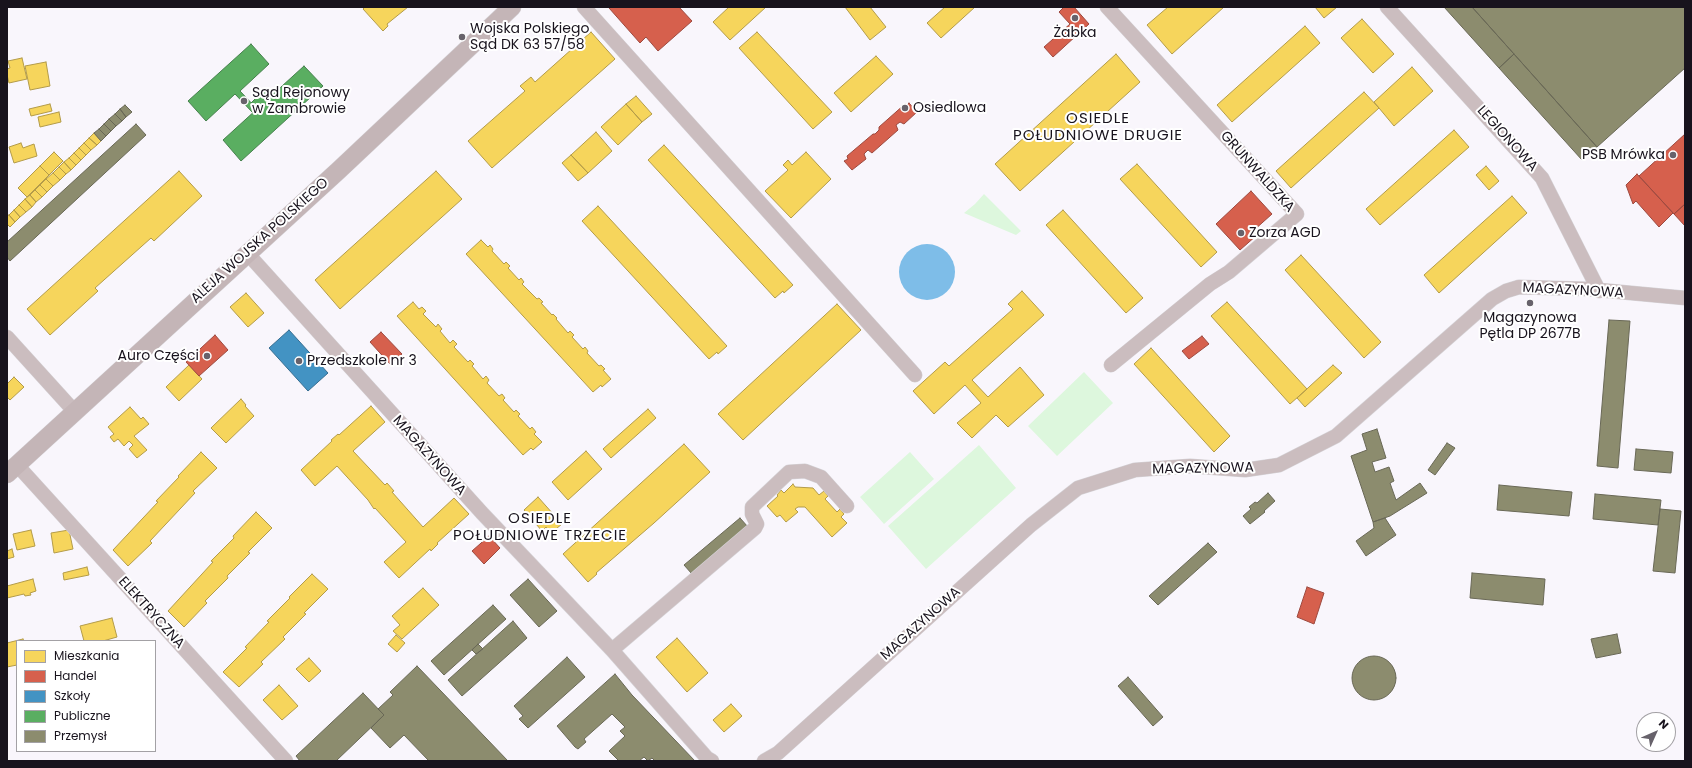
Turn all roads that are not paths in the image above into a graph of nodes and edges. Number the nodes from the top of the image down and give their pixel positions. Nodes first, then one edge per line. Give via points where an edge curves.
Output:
1 (512, 7) edge
2 (584, 7) edge
3 (1106, 7) edge
4 (1386, 7) edge
5 (247, 253) junction
6 (1599, 291) junction
7 (1685, 298) edge
8 (7, 337) edge
9 (1111, 365) dead end
10 (915, 375) dead end
11 (75, 412) junction
12 (12, 470) edge
13 (847, 506) dead end
14 (612, 650) junction
15 (286, 761) edge
16 (712, 761) edge
17 (764, 761) edge

1 - 5 main road, ALEJA WOJSKA POLSKIEGO
2 - 10 street
3 - 9 street, GRUNWALDZKA via 1297,214 1229,272 1210,284
4 - 6 street, LEGIONOWA via 1542,178
5 - 11 main road, ALEJA WOJSKA POLSKIEGO
5 - 14 street, MAGAZYNOWA via 482,513
6 - 7 street, MAGAZYNOWA
6 - 17 street, MAGAZYNOWA via 1534,286 1506,291 1492,299 1336,436 1279,465 1245,470 1190,466 1135,470 1078,488 1031,525 778,753
8 - 11 street
11 - 12 main road, ALEJA WOJSKA POLSKIEGO
12 - 15 street, ELEKTRYCZNA
13 - 14 street via 820,477 805,471 790,472 752,507 757,524 754,528
14 - 16 street, MAGAZYNOWA

